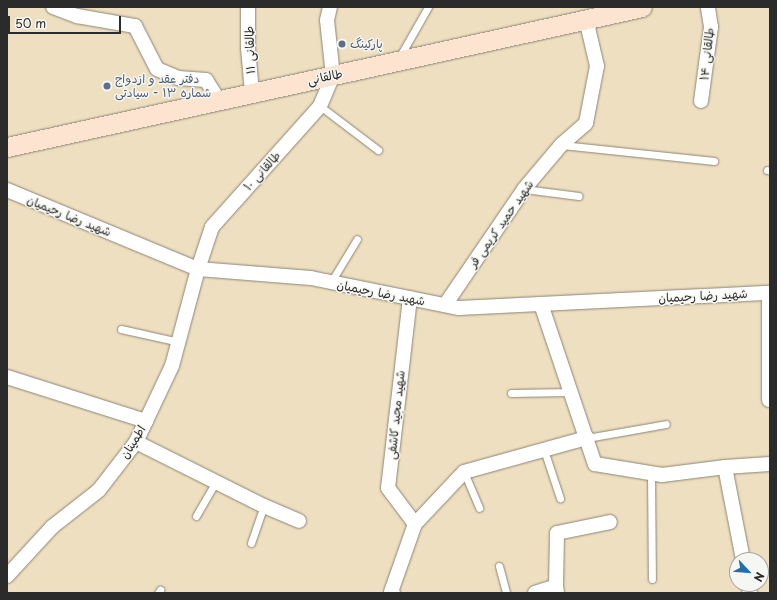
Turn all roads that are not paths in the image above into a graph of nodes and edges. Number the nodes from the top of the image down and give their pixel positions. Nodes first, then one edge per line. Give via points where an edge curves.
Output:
1 (53, 7) edge
2 (248, 7) edge
3 (330, 7) edge
4 (428, 7) edge
5 (642, 7) edge
6 (708, 7) edge
7 (586, 19) junction
8 (396, 62) junction
9 (332, 76) junction
10 (252, 93) junction
11 (701, 100) dead end
12 (219, 101) junction
13 (320, 106) junction
14 (561, 145) junction
15 (7, 147) edge
16 (378, 150) dead end
17 (714, 161) dead end
18 (524, 189) junction
19 (7, 190) edge
20 (579, 196) dead end
21 (357, 239) dead end
22 (198, 269) junction
23 (331, 282) junction
24 (769, 293) edge
25 (410, 298) junction
26 (541, 304) junction
27 (445, 306) junction
28 (121, 329) dead end
29 (179, 342) junction
30 (7, 377) edge
31 (511, 392) dead end
32 (571, 392) junction
33 (769, 400) edge
34 (146, 421) junction
35 (666, 424) dead end
36 (586, 438) junction
37 (136, 442) junction
38 (544, 450) junction
39 (770, 464) edge
40 (724, 467) junction
41 (464, 472) junction
42 (651, 473) junction
43 (216, 482) junction
44 (560, 498) dead end
45 (264, 506) junction
46 (479, 508) dead end
47 (196, 516) dead end
48 (299, 521) dead end
49 (610, 522) dead end
50 (415, 524) junction
51 (252, 543) dead end
52 (742, 552) edge
53 (500, 566) dead end
54 (8, 573) edge
55 (652, 579) dead end
56 (557, 589) edge
57 (392, 593) edge
58 (506, 593) edge
59 (535, 593) edge

1 - 12 street via 77,16 135,26 157,69 178,78 206,80
2 - 10 street, طالقانی ۱۱
3 - 9 street via 327,20
4 - 8 lane
5 - 7 main road, طالقانی
6 - 11 street, طالقانی ۱۴ via 711,27
7 - 8 main road, طالقانی
7 - 14 street, شهید حمید کریمی فر via 597,66 586,123
8 - 9 main road, طالقانی
9 - 10 main road, طالقانی
9 - 13 street, طالقانی ۱۰
10 - 12 main road, طالقانی
12 - 15 main road, طالقانی
13 - 16 lane
13 - 22 street, طالقانی ۱۰ via 212,227
14 - 17 lane
14 - 18 street, شهید حمید کریمی فر
18 - 20 lane
18 - 27 street, شهید حمید کریمی فر
19 - 22 street, شهید رضا رحیمیان
21 - 23 lane
22 - 23 street, شهید رضا رحیمیان via 311,278
22 - 29 street, اطمینان
23 - 25 street, شهید رضا رحیمیان
24 - 26 street, شهید رضا رحیمیان
24 - 33 street
25 - 27 street, شهید رضا رحیمیان
25 - 50 street, شهید مجید کاشفی via 388,488
26 - 27 street, شهید رضا رحیمیان via 459,308
26 - 32 street
28 - 29 lane
29 - 34 street, اطمینان via 172,366
30 - 34 street
31 - 32 lane
32 - 36 street
34 - 37 street, اطمینان
35 - 36 lane
36 - 38 street
36 - 42 street via 595,464
37 - 43 street
37 - 54 street, اطمینان via 98,490 52,527
38 - 41 street
38 - 44 lane
39 - 40 street
40 - 42 street via 662,475
40 - 52 street
41 - 46 lane
41 - 50 street
42 - 55 lane
43 - 45 street
43 - 47 lane
45 - 48 street
45 - 51 lane
49 - 56 street via 557,533
50 - 57 street
53 - 58 lane
56 - 59 street

